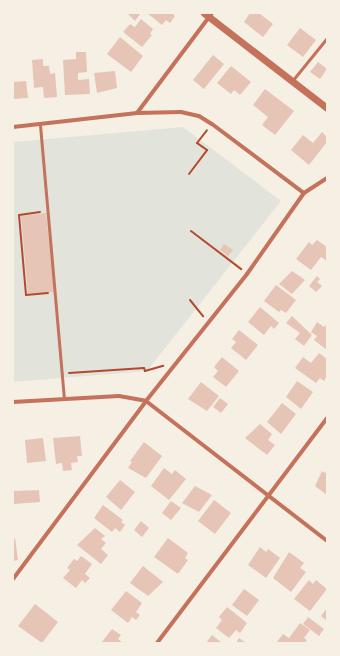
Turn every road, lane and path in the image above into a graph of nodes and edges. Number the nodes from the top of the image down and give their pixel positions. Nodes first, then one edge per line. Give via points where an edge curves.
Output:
1 (208, 14) edge
2 (327, 38) edge
3 (292, 81) junction
4 (327, 108) edge
5 (137, 113) junction
6 (212, 124) junction
7 (40, 125) junction
8 (13, 127) edge
9 (189, 174) dead end
10 (327, 178) edge
11 (304, 193) junction
12 (48, 211) junction
13 (191, 231) dead end
14 (247, 274) junction
15 (55, 292) junction
16 (190, 300) dead end
17 (200, 321) dead end
18 (167, 364) dead end
19 (62, 374) junction
20 (64, 399) junction
21 (146, 401) junction
22 (13, 402) edge
23 (327, 418) edge
24 (269, 495) junction
25 (327, 541) edge
26 (13, 579) edge
27 (157, 643) edge

1 - 3 street
1 - 5 street
2 - 3 lane
3 - 4 street
5 - 6 street via 181,112 199,116
5 - 7 street
6 - 9 path via 197,143 207,150
6 - 11 street
7 - 8 street
7 - 12 lane
10 - 11 street
11 - 14 street
12 - 15 lane
12 - 15 path via 19,215 26,295
13 - 14 path
14 - 21 street
15 - 19 lane
16 - 17 path via 192,305 204,314
18 - 19 path via 145,371 144,368
19 - 20 lane
20 - 21 street via 119,396
20 - 22 street
21 - 24 street
21 - 26 street
23 - 24 street
24 - 25 street
24 - 27 street

